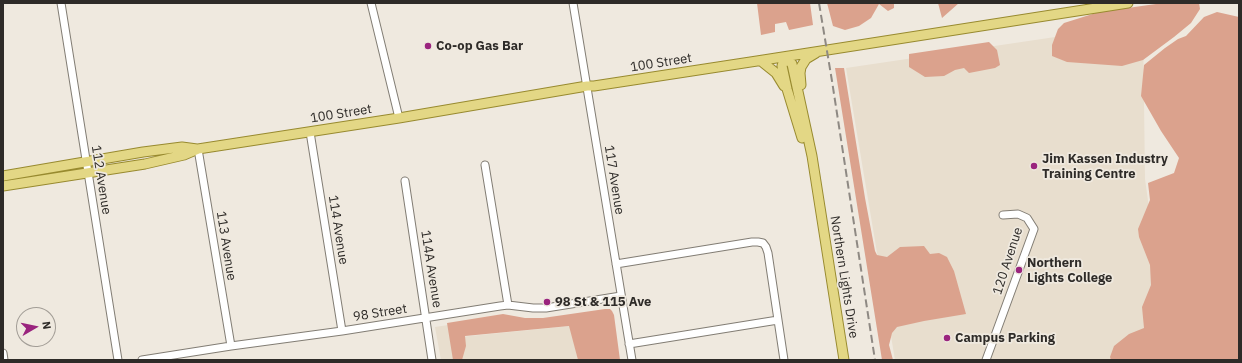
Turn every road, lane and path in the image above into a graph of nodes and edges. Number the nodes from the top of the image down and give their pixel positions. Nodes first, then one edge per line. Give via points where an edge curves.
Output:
1 (61, 3) edge
2 (371, 3) edge
3 (573, 3) edge
4 (1128, 3) edge
5 (817, 52) junction
6 (786, 57) junction
7 (761, 61) junction
8 (587, 86) junction
9 (787, 89) junction
10 (399, 118) junction
11 (805, 127) junction
12 (310, 132) junction
13 (198, 149) junction
14 (86, 162) junction
15 (485, 165) dead end
16 (88, 172) junction
17 (3, 176) edge
18 (405, 181) dead end
19 (3, 186) edge
20 (818, 197) junction
21 (1003, 215) dead end
22 (616, 264) junction
23 (621, 296) junction
24 (508, 305) junction
25 (426, 318) junction
26 (778, 320) junction
27 (342, 331) junction
28 (629, 344) junction
29 (231, 346) junction
30 (3, 353) edge
31 (4, 360) edge
32 (118, 360) edge
33 (142, 360) edge
34 (432, 360) edge
35 (632, 360) edge
36 (784, 360) edge
37 (844, 360) edge
38 (986, 360) edge

1 - 14 street, 112 Avenue
2 - 10 street
3 - 8 street, 117 Avenue
4 - 5 main road, 100 Street
5 - 6 main road, 100 Street
5 - 11 main road via 806,59 800,73
6 - 7 main road, 100 Street
6 - 9 main road, Northern Lights Drive via 782,66
6 - 11 main road, Northern Lights Drive via 792,64
7 - 8 main road, 100 Street
7 - 9 main road via 776,73
8 - 10 main road, 100 Street
8 - 22 street, 117 Avenue
9 - 20 main road, Northern Lights Drive
10 - 12 main road, 100 Street
11 - 20 main road, Northern Lights Drive
12 - 13 main road, 100 Street
12 - 27 street, 114 Avenue
13 - 14 main road, 100 Street via 182,147
13 - 16 main road, 100 Street via 184,155 144,164
13 - 29 street, 113 Avenue
14 - 16 street, 112 Avenue
14 - 17 main road, 100 Street
15 - 24 street
16 - 19 main road, 100 Street
16 - 32 street, 112 Avenue
18 - 25 street, 114A Avenue
20 - 37 main road, Northern Lights Drive
21 - 38 street, 120 Avenue via 1018,214 1027,218 1034,229
22 - 23 street, 117 Avenue
22 - 26 street via 752,242 763,243 768,253
23 - 24 street, 98 Street via 546,308 520,308
23 - 28 street, 117 Avenue
24 - 25 street, 98 Street
25 - 27 street, 98 Street
25 - 34 street, 114A Avenue
26 - 28 street
26 - 36 street
27 - 29 street, 98 Street
28 - 35 street, 117 Avenue
29 - 33 street, 98 Street
30 - 31 street

